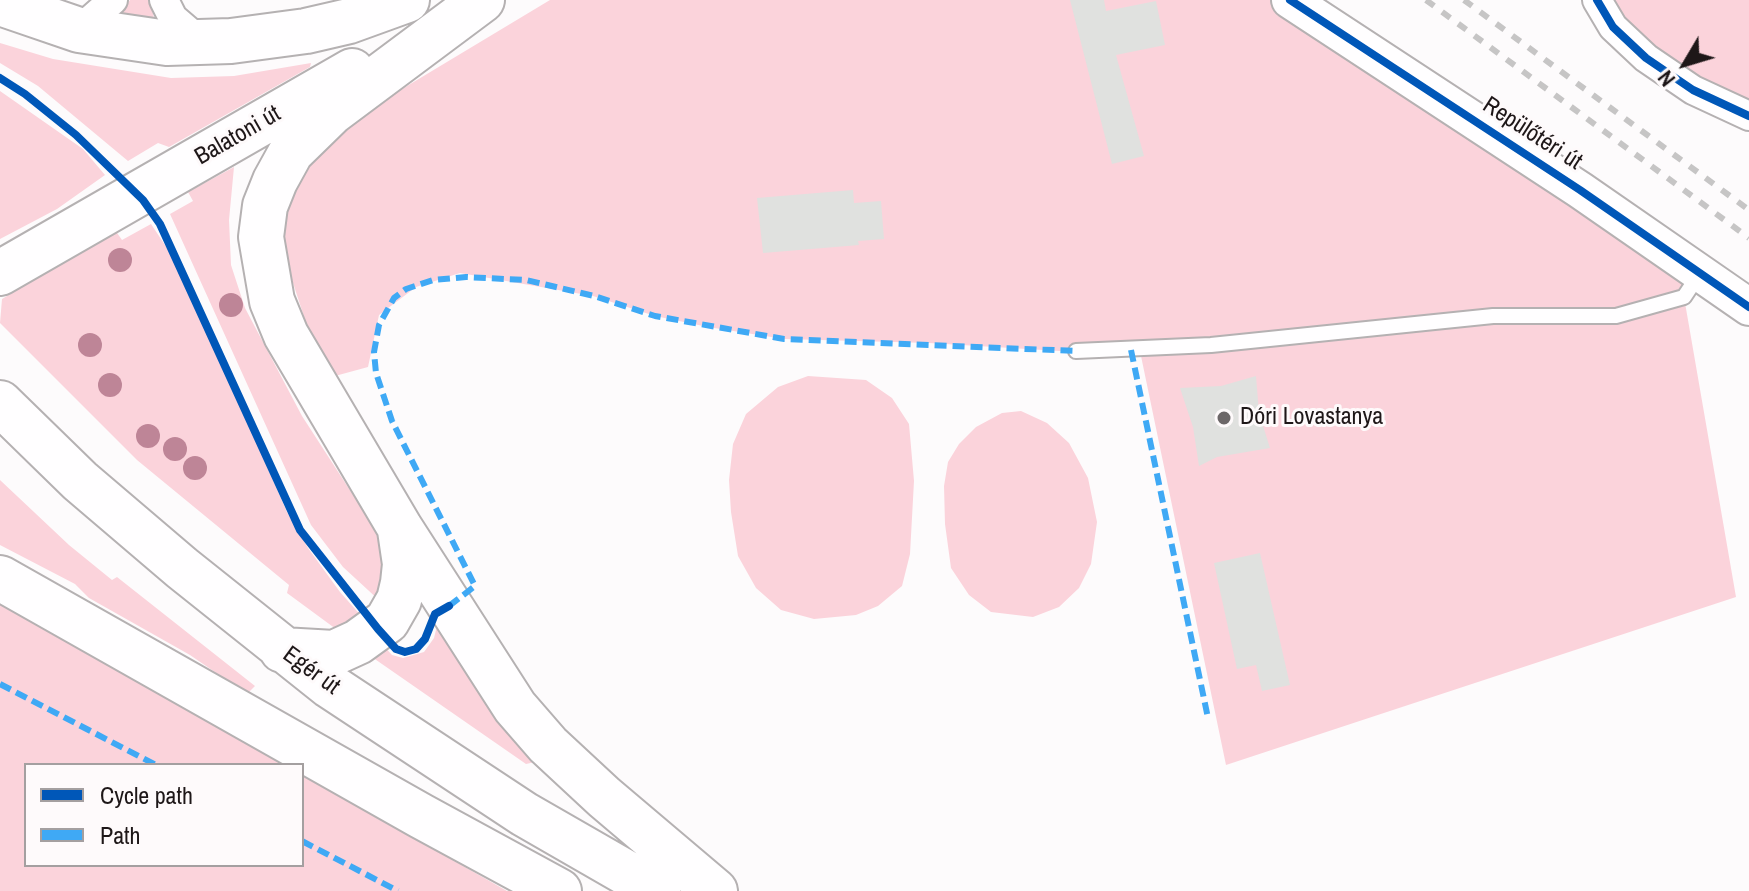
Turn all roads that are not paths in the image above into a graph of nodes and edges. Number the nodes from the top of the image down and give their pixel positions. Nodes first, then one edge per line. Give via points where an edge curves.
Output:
1 (113, 0) edge
2 (164, 0) edge
3 (407, 0) edge
4 (476, 0) edge
5 (482, 0) edge
6 (1290, 0) edge
7 (1597, 0) edge
8 (0, 3) edge
9 (79, 30) junction
10 (201, 42) junction
11 (1749, 116) edge
12 (1701, 272) junction
13 (0, 273) edge
14 (1749, 307) edge
15 (1076, 351) dead end
16 (0, 403) edge
17 (400, 528) junction
18 (0, 578) edge
19 (282, 650) junction
20 (559, 891) edge
21 (658, 891) edge
22 (715, 891) edge

1 - 9 street
2 - 10 street via 173,18
3 - 10 main road via 306,31
4 - 13 main road, Balatoni út
5 - 17 main road via 332,112 291,152 265,206 265,269 286,335
6 - 12 street, Repülőtéri út
7 - 11 street via 1613,27 1646,58 1693,90
8 - 9 main road
9 - 10 main road via 167,43
12 - 14 street, Repülőtéri út
12 - 15 lane via 1684,297 1616,316 1493,316 1211,345
16 - 19 main road, Egér út via 80,481
17 - 19 main road via 403,583 387,621 334,653
17 - 22 main road via 515,707 604,797
18 - 20 main road
19 - 21 main road, Egér út via 524,814

